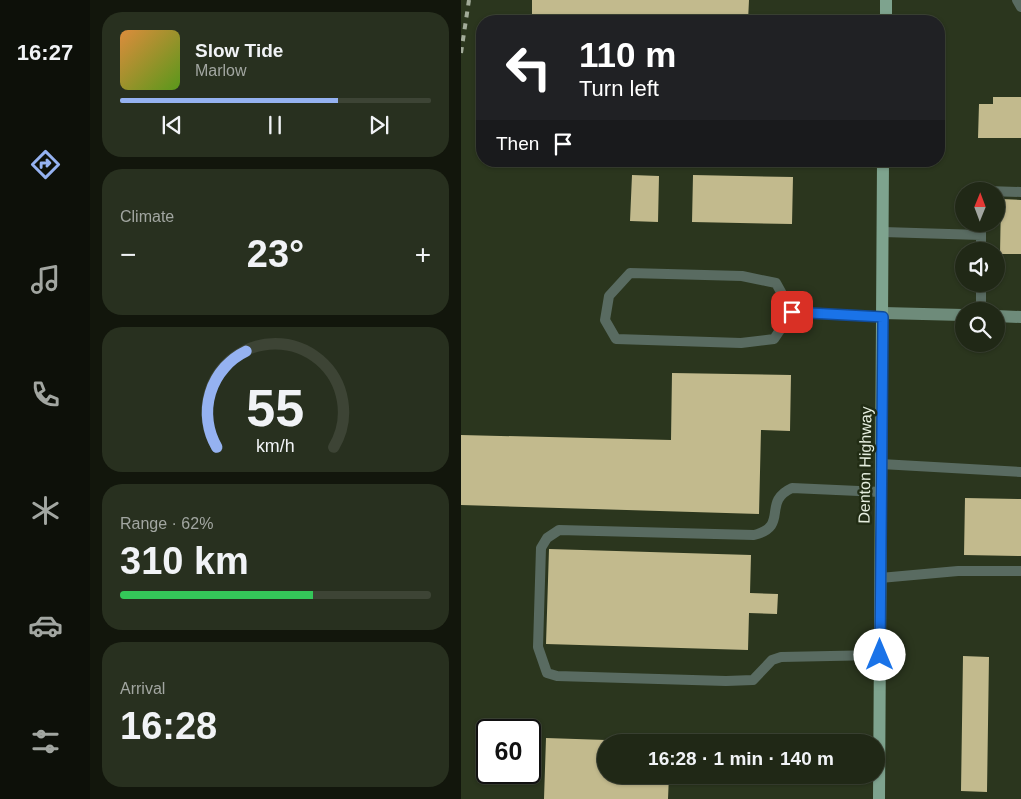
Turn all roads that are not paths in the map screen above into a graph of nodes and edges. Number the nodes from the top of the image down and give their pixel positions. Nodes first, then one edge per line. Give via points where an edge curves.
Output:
1 (886, 0) edge
2 (1017, 0) edge
3 (1021, 7) edge
4 (886, 15) edge
5 (883, 167) edge
6 (1005, 192) edge
7 (1021, 192) edge
8 (883, 232) junction
9 (981, 235) joint
10 (981, 242) edge
11 (792, 312) junction
12 (883, 315) junction
13 (955, 315) edge
14 (1005, 316) edge
15 (1021, 316) edge
16 (881, 464) junction
17 (1021, 472) edge
18 (881, 492) junction
19 (1021, 571) edge
20 (880, 578) junction
21 (880, 655) junction
22 (879, 799) edge

1 - 4 main road
2 - 3 lane
5 - 8 main road, Denton Highway
6 - 7 lane
8 - 9 lane
8 - 12 main road, Denton Highway
9 - 10 lane
11 - 11 lane via 774,339 741,343 616,339 605,320 609,296 630,274 742,276 776,283
11 - 12 lane
12 - 13 street
12 - 16 main road, Denton Highway
14 - 15 street
16 - 17 lane
16 - 18 main road, Denton Highway
18 - 20 main road, Denton Highway
18 - 21 lane via 792,488 777,499 774,523 765,532 754,535 559,530 547,538 541,548 538,647 547,673 557,676 753,680 772,660 781,657
19 - 20 lane via 958,571
20 - 21 main road, Denton Highway
21 - 22 main road, Denton Highway

